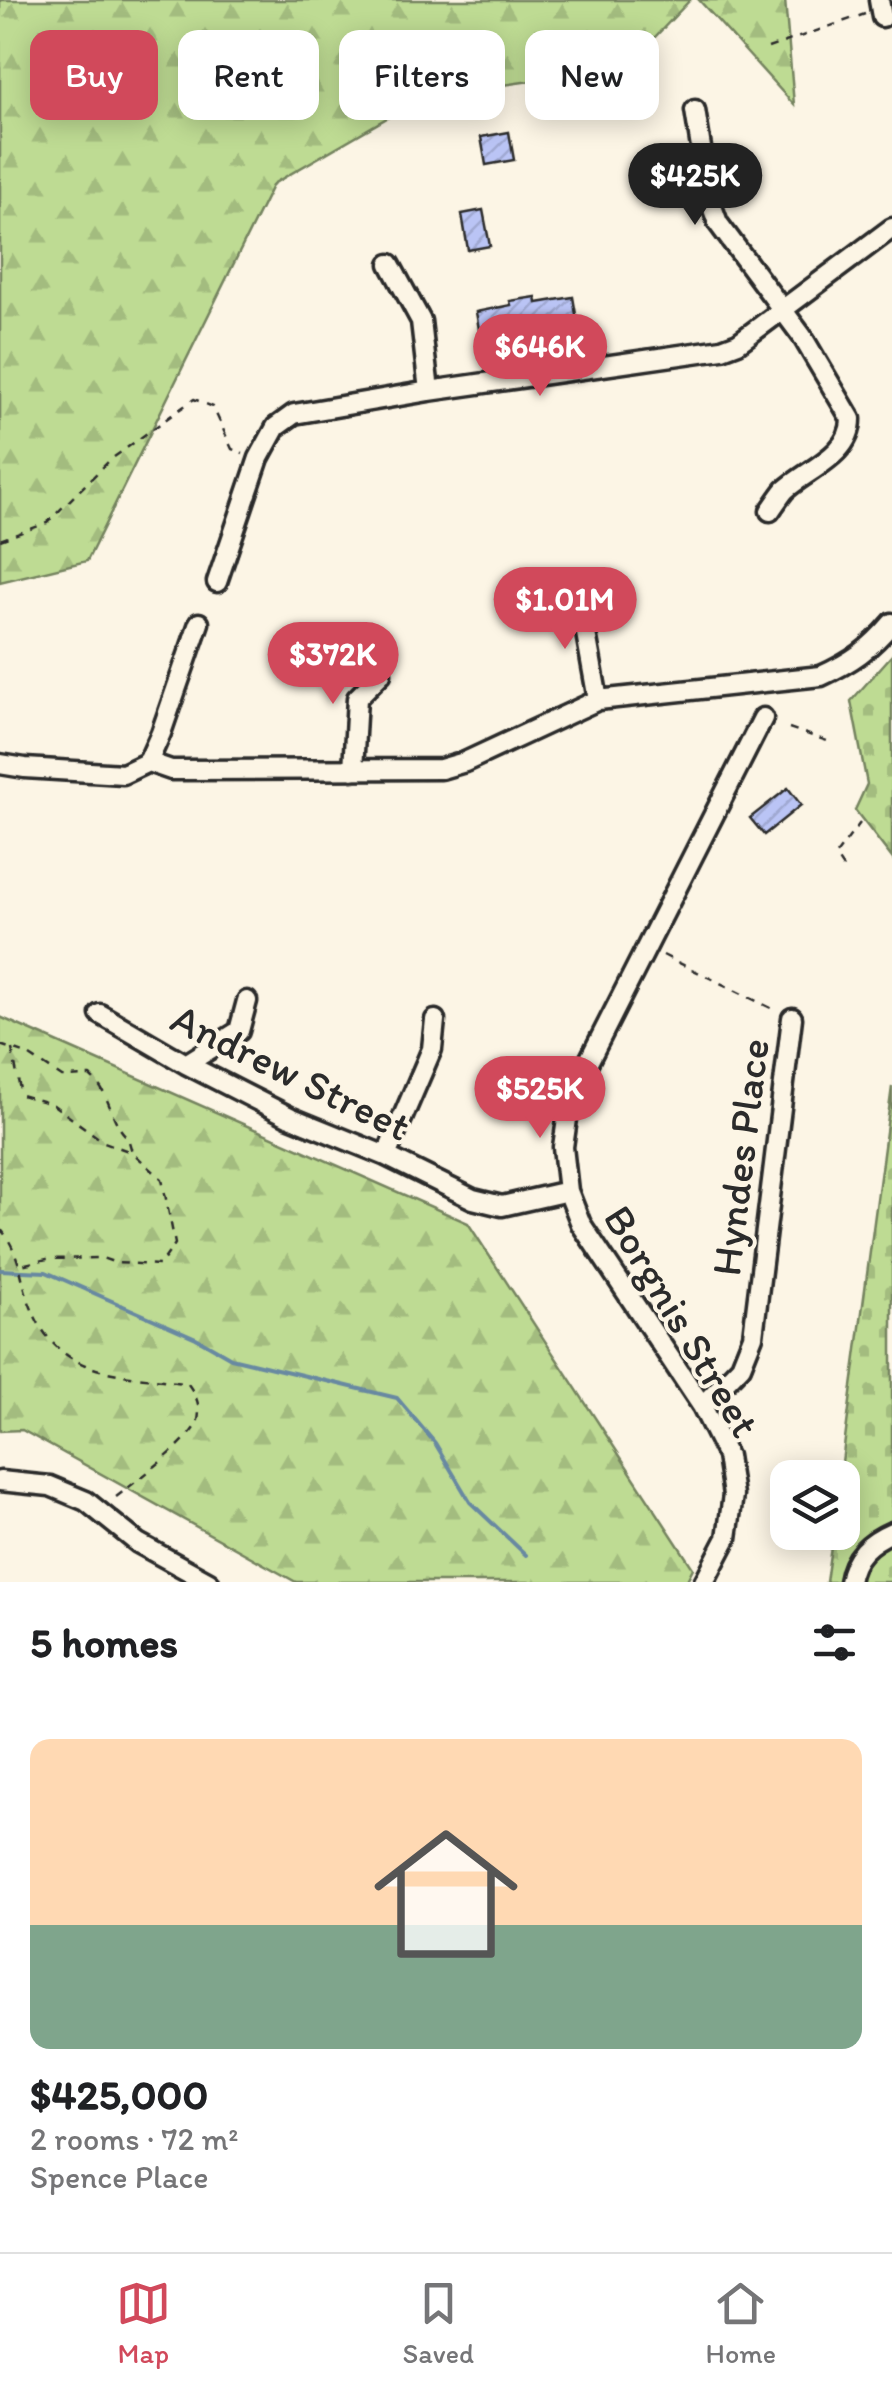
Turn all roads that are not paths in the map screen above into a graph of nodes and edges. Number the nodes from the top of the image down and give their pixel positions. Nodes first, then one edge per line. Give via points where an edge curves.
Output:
1 (695, 110) dead end
2 (892, 228) edge
3 (390, 264) dead end
4 (782, 309) junction
5 (429, 392) junction
6 (770, 510) dead end
7 (217, 582) dead end
8 (554, 591) dead end
9 (199, 623) dead end
10 (892, 623) edge
11 (381, 674) dead end
12 (598, 700) junction
13 (763, 718) dead end
14 (148, 762) junction
15 (0, 764) edge
16 (353, 770) junction
17 (246, 1001) dead end
18 (100, 1014) dead end
19 (792, 1018) road end
20 (435, 1020) dead end
21 (186, 1064) junction
22 (386, 1156) junction
23 (568, 1191) junction
24 (702, 1406) junction
25 (0, 1481) edge
26 (892, 1532) edge
27 (209, 1582) edge
28 (704, 1582) edge
29 (849, 1582) edge

1 - 4 street via 718,223
2 - 4 street
3 - 5 street via 421,320
4 - 5 street via 722,349
4 - 6 street via 851,419 851,432 844,446
5 - 7 street via 294,414 276,427
8 - 12 street via 584,622
9 - 14 street
10 - 12 street via 850,663 821,676
11 - 16 street via 357,698
12 - 16 street via 466,762 440,769
13 - 23 street, Borgnis Street via 570,1098 563,1146
14 - 15 street via 123,774
14 - 16 street via 171,770
17 - 21 street via 239,1031
18 - 21 street, Andrew Street
19 - 24 street, Hyndes Place via 753,1336 741,1366
20 - 22 street via 432,1048
21 - 22 street, Andrew Street
22 - 23 street, Andrew Street via 473,1200 502,1206
23 - 24 street, Borgnis Street via 582,1224
24 - 28 street, Borgnis Street via 726,1456 733,1495 727,1538
25 - 27 street via 50,1486 86,1501 138,1544
26 - 29 street via 856,1559

